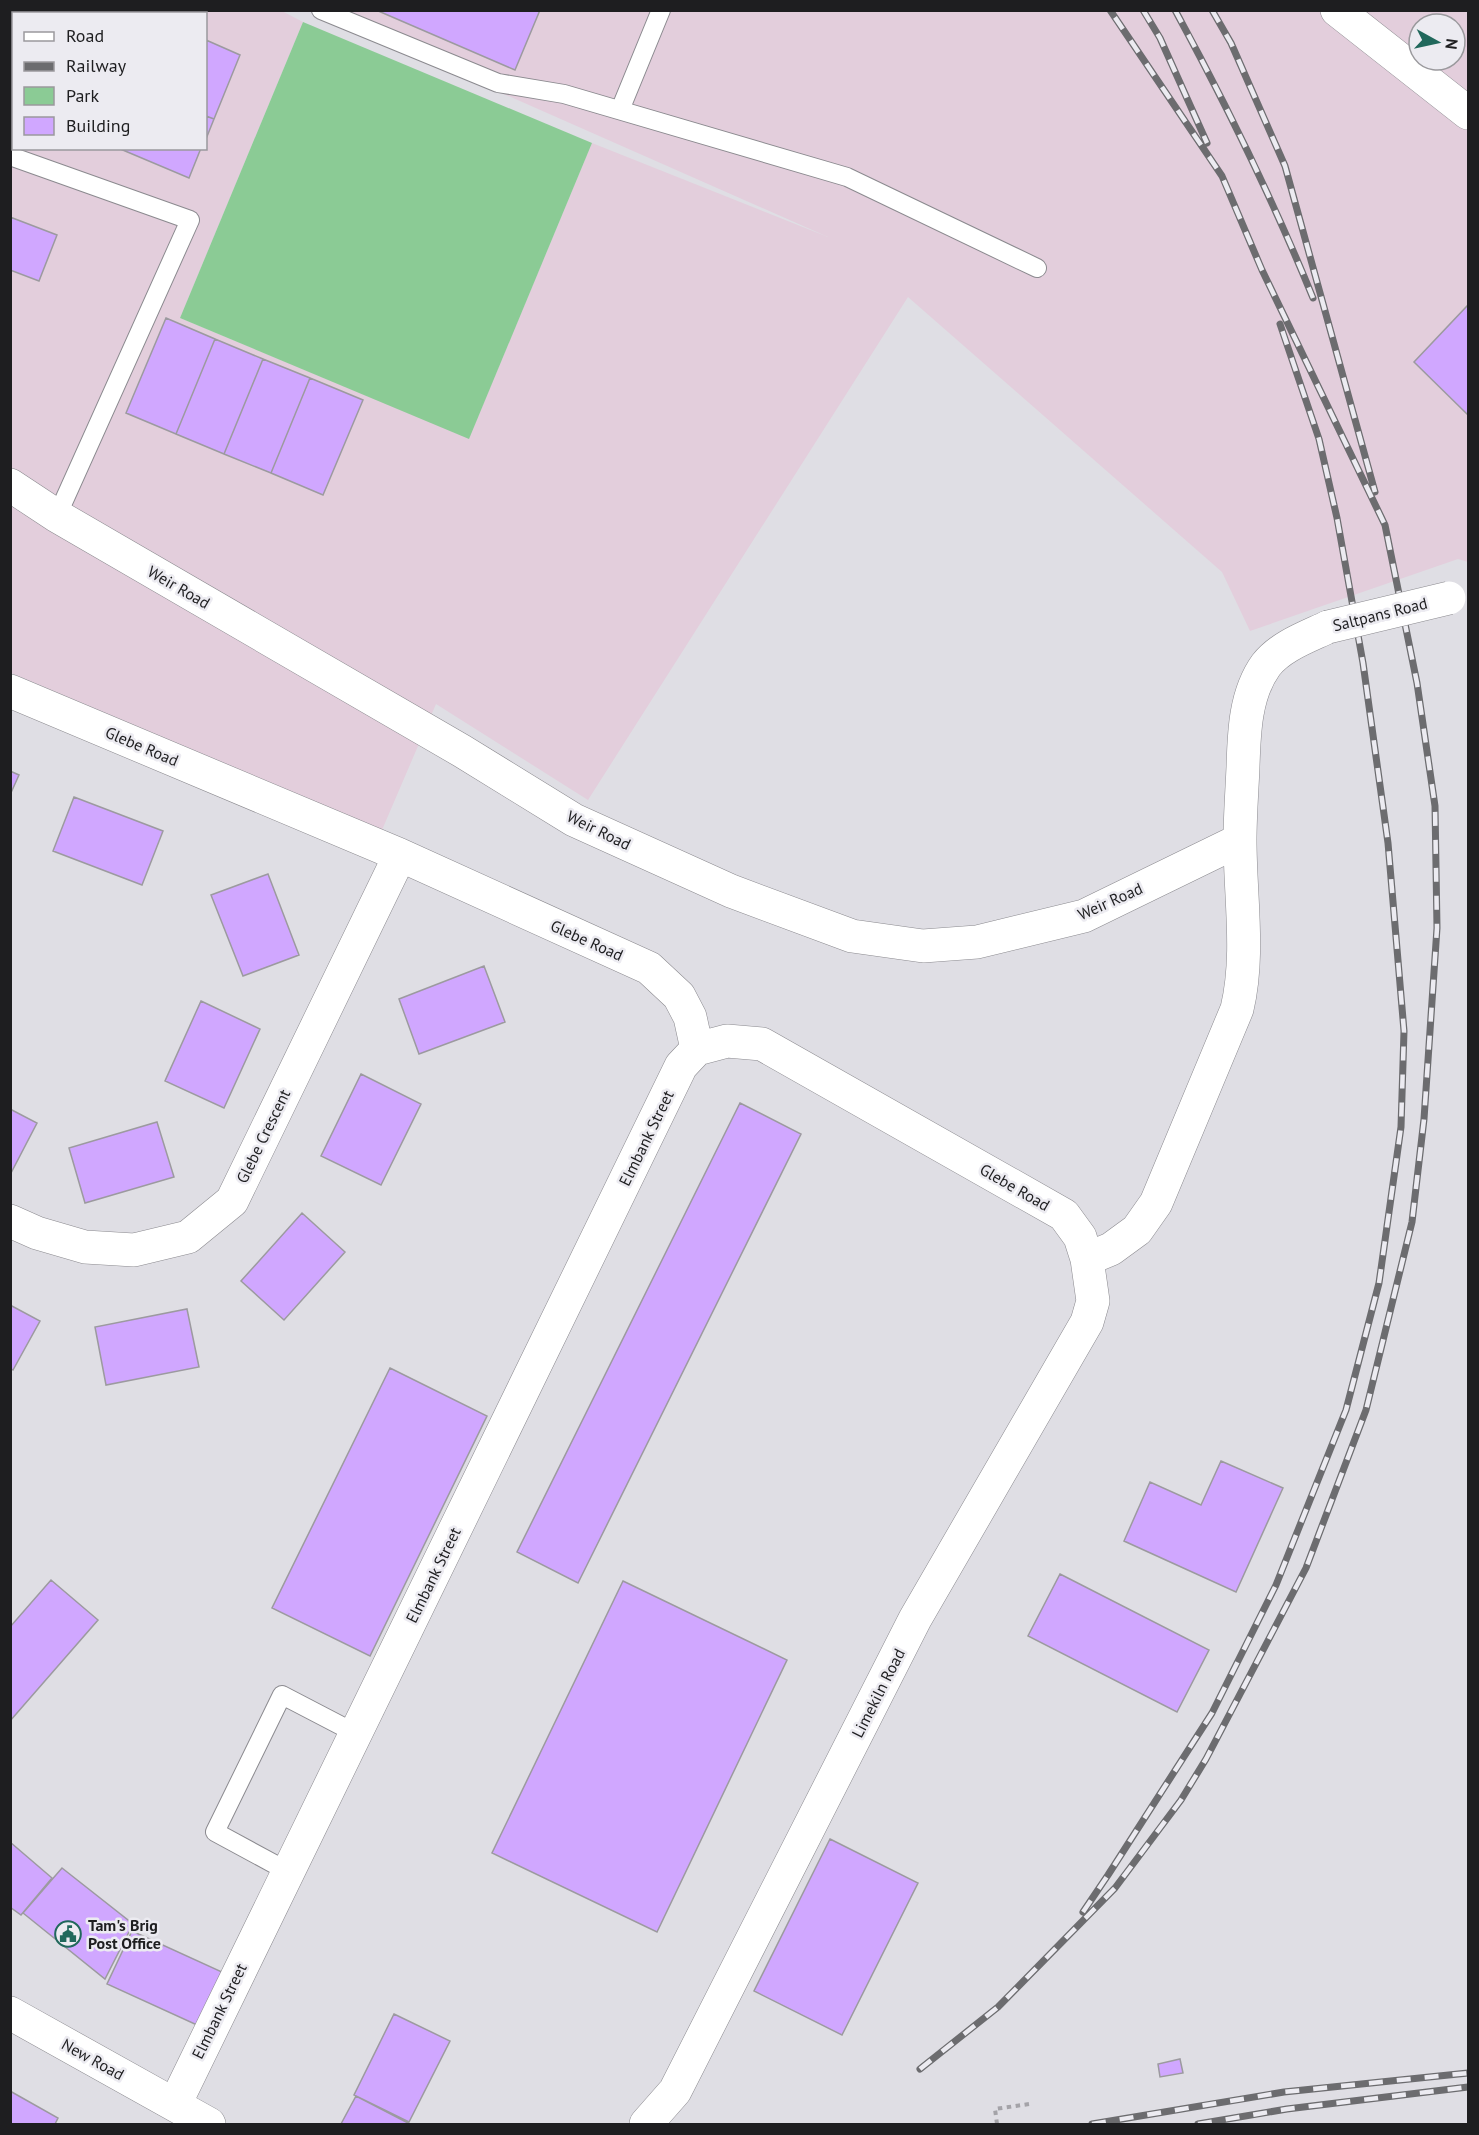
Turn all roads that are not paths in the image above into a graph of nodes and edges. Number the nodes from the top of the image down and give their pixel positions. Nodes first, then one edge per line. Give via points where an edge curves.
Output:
1 (321, 10) edge
2 (661, 10) edge
3 (1337, 10) edge
4 (620, 110) junction
5 (1468, 113) edge
6 (10, 156) edge
7 (1037, 268) dead end
8 (10, 485) edge
9 (57, 516) junction
10 (1459, 598) edge
11 (10, 691) edge
12 (1240, 840) junction
13 (400, 855) junction
14 (697, 1049) junction
15 (10, 1221) edge
16 (1087, 1258) junction
17 (356, 1733) junction
18 (287, 1871) junction
19 (10, 2013) edge
20 (175, 2104) junction
21 (210, 2124) edge
22 (646, 2124) edge

1 - 4 lane via 498,83 564,94
2 - 4 lane
3 - 5 street
4 - 7 lane via 847,177
6 - 9 lane via 190,220
8 - 9 street, Weir Road
9 - 12 street, Weir Road via 574,820 731,891 852,936 923,946 956,944 1084,916
10 - 12 street, Saltpans Road, bridge via 1328,627 1287,647 1266,665 1251,696 1245,722
11 - 13 street, Glebe Road
12 - 16 street, Saltpans Road via 1244,963 1237,1010 1156,1203 1137,1230 1111,1249
13 - 14 street, Glebe Road via 649,968 679,996 690,1017
13 - 15 street, Glebe Crescent via 232,1201 188,1237 134,1250 85,1247
14 - 16 street, Glebe Road via 727,1041 762,1044 1064,1215 1080,1237
14 - 17 street, Elmbank Street via 681,1066
16 - 22 street, Limekiln Road via 1093,1301 1087,1322 915,1619 675,2091
17 - 18 street, Elmbank Street
17 - 18 lane via 282,1695 215,1832
18 - 20 street, Elmbank Street
19 - 20 street, New Road
20 - 21 street, New Road

